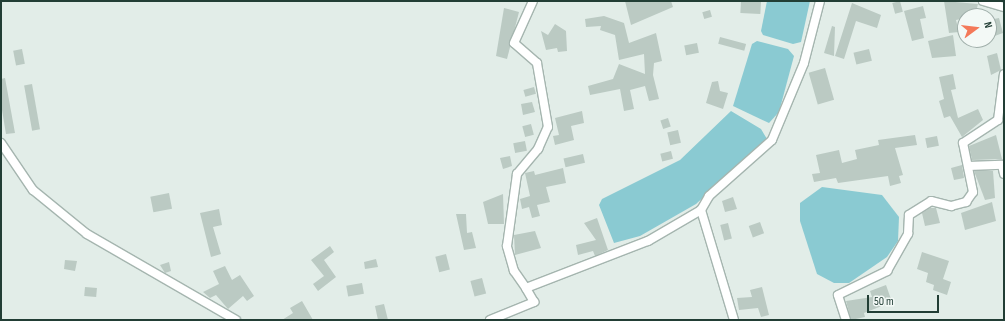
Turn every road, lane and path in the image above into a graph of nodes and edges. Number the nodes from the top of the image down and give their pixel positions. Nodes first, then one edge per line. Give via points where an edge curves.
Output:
1 (533, 1) edge
2 (820, 1) edge
3 (983, 1) edge
4 (1002, 5) edge
5 (1004, 74) edge
6 (1, 143) edge
7 (968, 166) junction
8 (1004, 174) edge
9 (701, 210) junction
10 (526, 288) junction
11 (236, 320) edge
12 (490, 320) edge
13 (734, 320) edge
14 (846, 320) edge

1 - 10 street via 514,44 537,63 548,127 538,149 516,174 507,246 514,271
2 - 9 street via 804,63 772,140 709,196
3 - 4 street
5 - 7 street via 998,120 963,143
6 - 11 street via 33,190 87,234
7 - 8 street via 1002,165
7 - 14 street via 973,192 966,202 951,206 931,201 909,214 908,234 887,271 838,295
9 - 10 street via 648,241
9 - 13 street
10 - 12 street via 534,302

